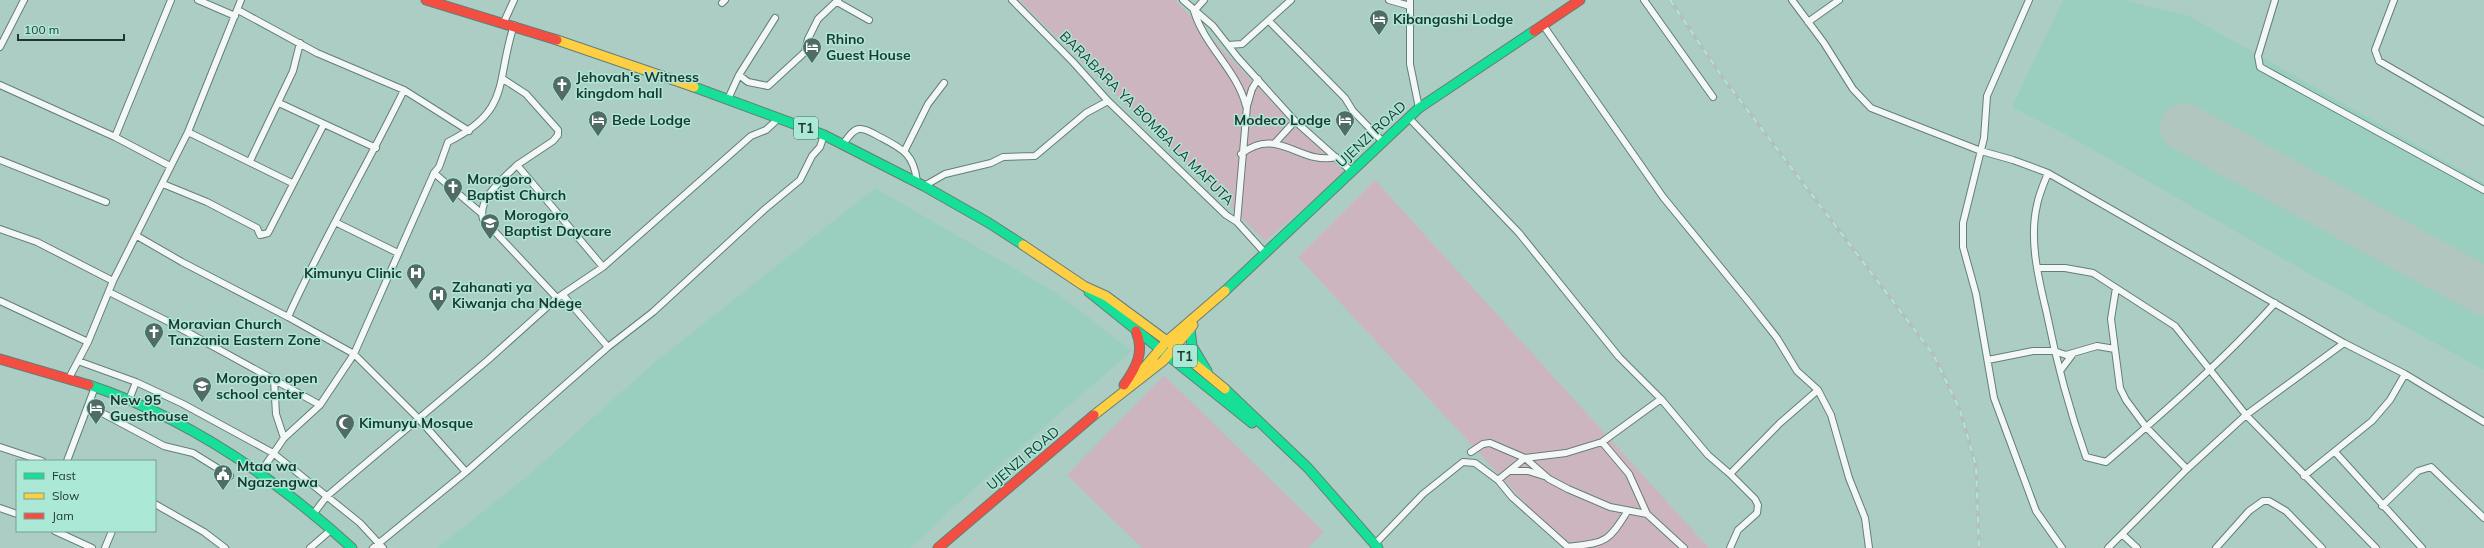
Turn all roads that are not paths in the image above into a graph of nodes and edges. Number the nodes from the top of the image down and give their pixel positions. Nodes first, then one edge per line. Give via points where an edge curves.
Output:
1 (24, 0) edge
2 (171, 0) edge
3 (198, 0) edge
4 (241, 0) edge
5 (426, 0) edge
6 (514, 0) edge
7 (1012, 0) edge
8 (1183, 0) edge
9 (1204, 0) edge
10 (1291, 0) edge
11 (1388, 0) edge
12 (1580, 0) edge
13 (1644, 0) edge
14 (1792, 0) edge
15 (1839, 0) edge
16 (2029, 0) edge
17 (2275, 0) edge
18 (2394, 0) edge
19 (838, 1) edge
20 (1410, 3) edge
21 (1194, 12) junction
22 (236, 13) junction
23 (775, 18) dead end
24 (869, 20) dead end
25 (1269, 21) junction
26 (1808, 22) junction
27 (502, 25) junction
28 (1543, 25) junction
29 (514, 26) junction
30 (300, 43) junction
31 (1242, 44) junction
32 (1228, 45) junction
33 (0, 47) edge
34 (1238, 58) junction
35 (739, 75) junction
36 (503, 79) junction
37 (1258, 79) junction
38 (944, 83) dead end
39 (0, 86) edge
40 (404, 90) junction
41 (1712, 97) dead end
42 (728, 98) junction
43 (1108, 101) junction
44 (279, 103) junction
45 (1246, 106) junction
46 (1419, 108) junction
47 (780, 117) junction
48 (1409, 118) junction
49 (1295, 121) junction
50 (2484, 122) edge
51 (324, 124) junction
52 (469, 131) junction
53 (188, 132) junction
54 (824, 135) junction
55 (115, 137) junction
56 (1383, 142) junction
57 (1275, 143) junction
58 (844, 144) junction
59 (376, 148) junction
60 (904, 150) junction
61 (1981, 151) junction
62 (1241, 154) junction
63 (1336, 157) junction
64 (0, 160) edge
65 (250, 161) junction
66 (517, 165) junction
67 (170, 166) junction
68 (434, 172) junction
69 (1352, 172) junction
70 (2048, 173) junction
71 (292, 183) junction
72 (163, 184) junction
73 (921, 185) junction
74 (2484, 190) edge
75 (106, 202) dead end
76 (481, 214) junction
77 (335, 222) junction
78 (1237, 222) junction
79 (0, 229) edge
80 (137, 236) junction
81 (398, 253) junction
82 (1265, 253) junction
83 (603, 267) junction
84 (2036, 268) junction
85 (113, 281) junction
86 (1084, 286) junction
87 (2116, 288) junction
88 (109, 292) junction
89 (563, 295) junction
90 (557, 298) junction
91 (0, 301) edge
92 (2275, 302) junction
93 (1201, 314) junction
94 (288, 317) junction
95 (1133, 326) junction
96 (1190, 329) junction
97 (88, 342) junction
98 (2344, 343) junction
99 (1164, 344) junction
100 (608, 347) junction
101 (1175, 348) junction
102 (2115, 349) junction
103 (2054, 351) junction
104 (354, 354) junction
105 (2074, 354) junction
106 (1169, 355) junction
107 (0, 359) edge
108 (1988, 360) junction
109 (78, 361) junction
110 (2210, 369) junction
111 (2060, 371) junction
112 (2405, 374) junction
113 (1209, 375) junction
114 (69, 378) junction
115 (274, 380) junction
116 (136, 382) junction
117 (95, 387) junction
118 (1126, 389) junction
119 (1818, 390) junction
120 (1661, 399) junction
121 (129, 400) junction
122 (1112, 400) junction
123 (320, 405) junction
124 (89, 406) junction
125 (2246, 415) junction
126 (419, 419) junction
127 (2484, 422) edge
128 (2146, 427) junction
129 (284, 438) junction
130 (1276, 439) junction
131 (1602, 442) junction
132 (0, 448) edge
133 (1471, 452) dead end
134 (2335, 452) junction
135 (274, 453) junction
136 (1525, 458) junction
137 (39, 460) edge
138 (67, 460) edge
139 (2187, 469) junction
140 (1510, 471) junction
141 (466, 472) junction
142 (260, 473) junction
143 (1730, 474) junction
144 (230, 476) dead end
145 (2304, 476) junction
146 (1548, 478) junction
147 (1498, 480) junction
148 (328, 496) junction
149 (156, 505) edge
150 (2382, 506) junction
151 (0, 508) edge
152 (1627, 512) junction
153 (314, 513) junction
154 (16, 514) edge
155 (1647, 514) junction
156 (2484, 518) edge
157 (332, 529) junction
158 (57, 532) edge
159 (112, 532) edge
160 (2122, 534) junction
161 (379, 542) junction
162 (2416, 543) junction
163 (1376, 546) edge
164 (313, 547) edge
165 (92, 548) edge
166 (105, 548) edge
167 (225, 548) edge
168 (352, 548) edge
169 (373, 548) edge
170 (383, 548) edge
171 (938, 548) edge
172 (1568, 548) edge
173 (1684, 548) edge
174 (1730, 548) edge
175 (1869, 548) edge
176 (2062, 548) edge
177 (2108, 548) edge
178 (2137, 548) edge
179 (2216, 548) edge
180 (2322, 548) edge
181 (2376, 548) edge
182 (2411, 548) edge
183 (2422, 548) edge

1 - 33 street
2 - 55 street
3 - 22 street
4 - 22 street
5 - 27 main road, T1
6 - 27 street
7 - 43 street, BARABARA YA BOMBA LA MAFUTA
8 - 21 street
9 - 21 street
10 - 25 street
11 - 20 street
12 - 28 main road, UJENZI ROAD
13 - 41 street
14 - 26 street
15 - 26 street
16 - 61 street via 1987,96
17 - 74 street via 2258,56 2260,67
18 - 50 street via 2375,50 2379,61
19 - 24 street
19 - 35 street via 818,19 805,52 768,86 748,82
20 - 46 street via 1410,64
21 - 32 street via 1213,26
21 - 45 street via 1199,26 1240,86
22 - 30 street
22 - 53 street
23 - 35 street
25 - 31 street
25 - 56 street via 1345,98 1353,111
26 - 61 street via 1853,89 1871,108
27 - 29 main road, T1
28 - 46 main road, UJENZI ROAD
28 - 119 street via 1663,197 1777,338 1797,372
29 - 36 street via 504,61
29 - 42 main road, T1
30 - 40 street
30 - 44 street via 293,71
31 - 32 street
31 - 34 street
32 - 34 street
34 - 37 street
35 - 42 street
36 - 52 street via 493,106
36 - 66 street via 526,94 558,130 554,140
37 - 45 street
37 - 49 street
38 - 60 street via 928,104
39 - 55 street
40 - 52 street
40 - 59 street
42 - 47 main road, T1
43 - 73 street via 1080,118 1035,156 1003,157 991,163 945,174
43 - 78 street, BARABARA YA BOMBA LA MAFUTA
44 - 51 street
44 - 65 street
45 - 62 street
46 - 48 main road, UJENZI ROAD
47 - 54 main road, T1
47 - 83 street via 766,130 751,136
48 - 56 main road, UJENZI ROAD
48 - 120 street via 1519,233 1619,356
49 - 57 street
49 - 63 street
51 - 59 street
51 - 71 street
52 - 68 street via 448,142 439,167
53 - 65 street
53 - 67 street
54 - 58 main road, T1
54 - 100 street via 820,147 812,156 808,169 800,180 759,214 653,312
55 - 67 street
56 - 69 main road, UJENZI ROAD
57 - 62 street via 1252,146
57 - 63 street via 1318,159
58 - 60 street via 853,132 859,129 867,130
58 - 73 main road, T1
59 - 77 street
60 - 73 street via 911,159
61 - 70 street
61 - 108 street via 1962,223 1963,247 1976,294
62 - 78 street
63 - 69 street
64 - 75 street
65 - 71 street
66 - 76 street via 495,185
66 - 83 street
67 - 72 street
68 - 76 street
68 - 81 street
69 - 82 main road, UJENZI ROAD
70 - 84 street via 2037,205 2034,234
70 - 92 street
71 - 72 street via 268,233 260,235 257,228 207,202
72 - 80 street
73 - 86 main road, T1 via 1016,240
76 - 90 street via 489,227
77 - 81 street
77 - 94 street via 300,286
78 - 82 street, BARABARA YA BOMBA LA MAFUTA
79 - 85 street via 37,242
80 - 85 street
80 - 94 street
81 - 104 street
82 - 93 main road, UJENZI ROAD
83 - 89 street
84 - 87 street via 2065,268 2093,273
84 - 103 street
85 - 88 street
86 - 95 main road, T1 via 1091,295
86 - 99 main road, T1 via 1106,296
87 - 102 street via 2112,319
87 - 110 street via 2175,326
88 - 97 street
88 - 115 street
89 - 90 street
89 - 100 street
90 - 126 street
91 - 97 street
92 - 98 street
92 - 110 street via 2253,328
93 - 96 main road, UJENZI ROAD
93 - 99 main road, UJENZI ROAD
94 - 104 street
95 - 99 main road, T1
95 - 122 main road via 1142,343 1142,350
96 - 101 main road, UJENZI ROAD
96 - 113 main road via 1193,349
97 - 109 street
98 - 112 street
98 - 125 street
99 - 101 main road, T1
99 - 106 main road, T1
99 - 118 main road, UJENZI ROAD
100 - 141 street
101 - 106 main road, UJENZI ROAD
101 - 113 main road, T1
102 - 105 street via 2097,346
102 - 128 street via 2120,388
103 - 105 street via 2066,355
103 - 108 street via 2033,351
103 - 111 street
104 - 123 street
104 - 126 street
105 - 111 street
106 - 118 main road, UJENZI ROAD
106 - 130 main road, T1 via 1257,428
107 - 114 main road
108 - 176 street via 1994,398 2036,511
109 - 114 street
109 - 116 street
110 - 125 street
110 - 128 street
111 - 128 street via 2072,418 2086,457 2106,462
112 - 127 street
112 - 134 street via 2386,406
113 - 130 main road, T1 via 1241,402
114 - 117 main road
115 - 123 street
115 - 129 street via 276,414
116 - 121 street
116 - 135 street
117 - 121 main road
117 - 124 street
118 - 122 main road, UJENZI ROAD
119 - 143 street via 1780,423
119 - 175 street via 1831,415 1849,478 1865,518
120 - 131 street
120 - 143 street via 1708,455
121 - 142 main road via 216,443
122 - 171 main road, UJENZI ROAD
123 - 129 street
124 - 138 street
124 - 144 street via 164,446 193,453
125 - 139 street
125 - 145 street
126 - 141 street
126 - 148 street
128 - 139 street
129 - 135 street
130 - 163 main road, T1 via 1308,468
131 - 136 street via 1566,452
131 - 155 street via 1629,474
132 - 137 street
133 - 136 street via 1482,444 1490,443
134 - 145 street
134 - 150 street
135 - 142 street
135 - 148 street
136 - 140 street
136 - 146 street
139 - 160 street
140 - 146 street via 1528,471
140 - 147 street
141 - 161 street
142 - 153 main road
143 - 174 street via 1758,505 1757,513 1738,530
145 - 181 street
146 - 152 street via 1588,498
147 - 163 street via 1475,463 1463,462 1423,494
147 - 172 street via 1512,497
148 - 153 street
148 - 161 street
149 - 167 street via 204,532
150 - 156 street via 2418,471 2431,467
150 - 162 street
151 - 154 street
152 - 155 street
152 - 172 street via 1613,535 1602,542
153 - 157 main road
155 - 173 street
157 - 164 street
157 - 168 main road
158 - 165 street
159 - 166 street
160 - 177 street
160 - 178 street
161 - 169 street
161 - 170 street
162 - 182 street
162 - 183 street
179 - 180 street via 2249,511 2263,501 2269,501 2286,511

